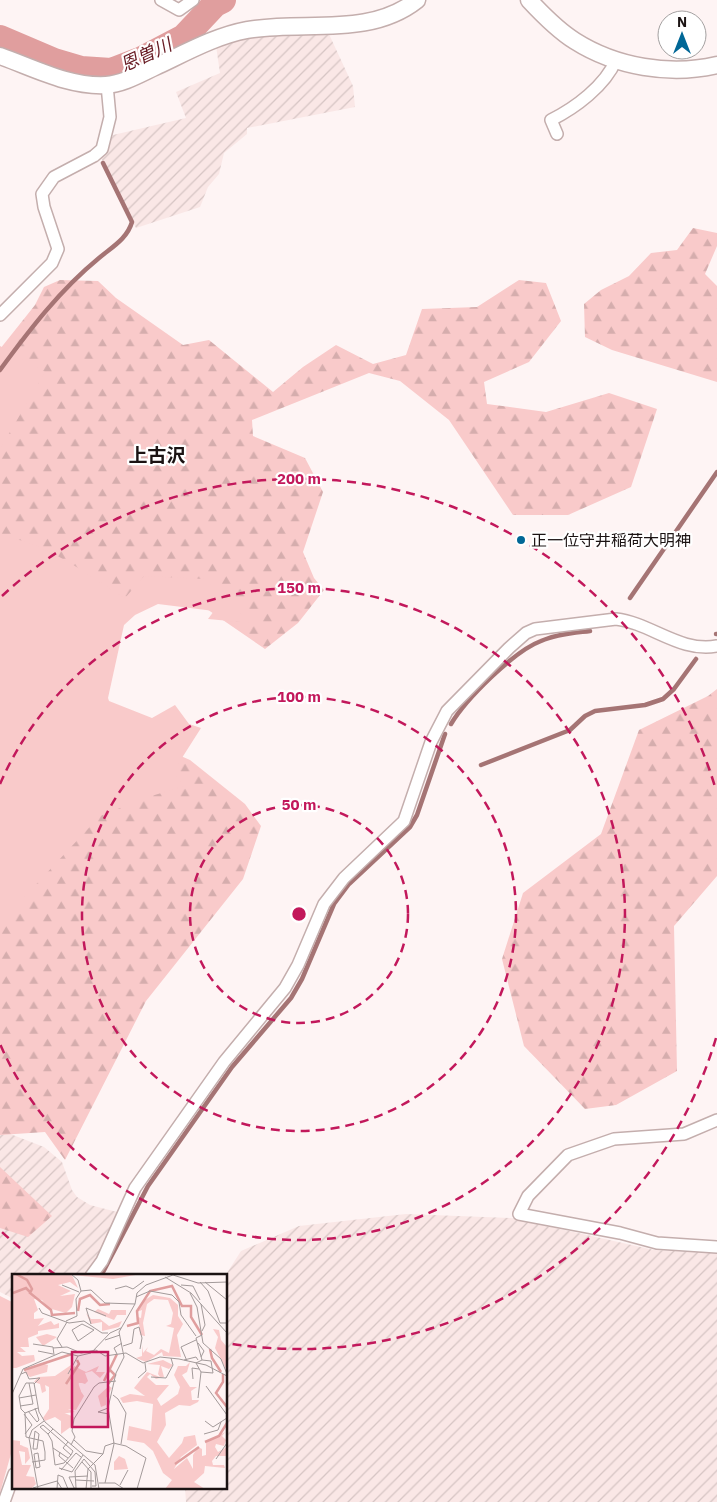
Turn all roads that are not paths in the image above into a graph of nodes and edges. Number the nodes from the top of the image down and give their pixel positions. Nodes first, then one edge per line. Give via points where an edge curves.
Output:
1 (161, 0) edge
2 (193, 0) edge
3 (417, 0) edge
4 (529, 0) edge
5 (0, 56) edge
6 (616, 60) junction
7 (717, 65) edge
8 (107, 85) junction
9 (557, 134) dead end
10 (0, 315) edge
11 (717, 646) edge
12 (717, 1120) edge
13 (717, 1247) edge
14 (92, 1274) edge
15 (12, 1480) edge
16 (4, 1502) edge

1 - 2 street via 179,10
3 - 8 street via 386,17 358,25 245,31 211,41 132,78
4 - 6 street via 575,41
5 - 8 street via 67,81
6 - 7 street via 654,69 678,70
6 - 9 street via 607,77 565,113 551,120
8 - 10 street via 110,117 102,149 54,177 42,194 58,249 52,263
11 - 14 street via 684,645 628,621 616,620 535,629 508,648 447,711 431,742 404,821 350,872 324,904 285,988 224,1062 135,1188 102,1261
12 - 13 street via 684,1134 614,1139 568,1155 528,1196 519,1214 657,1243
15 - 16 street

